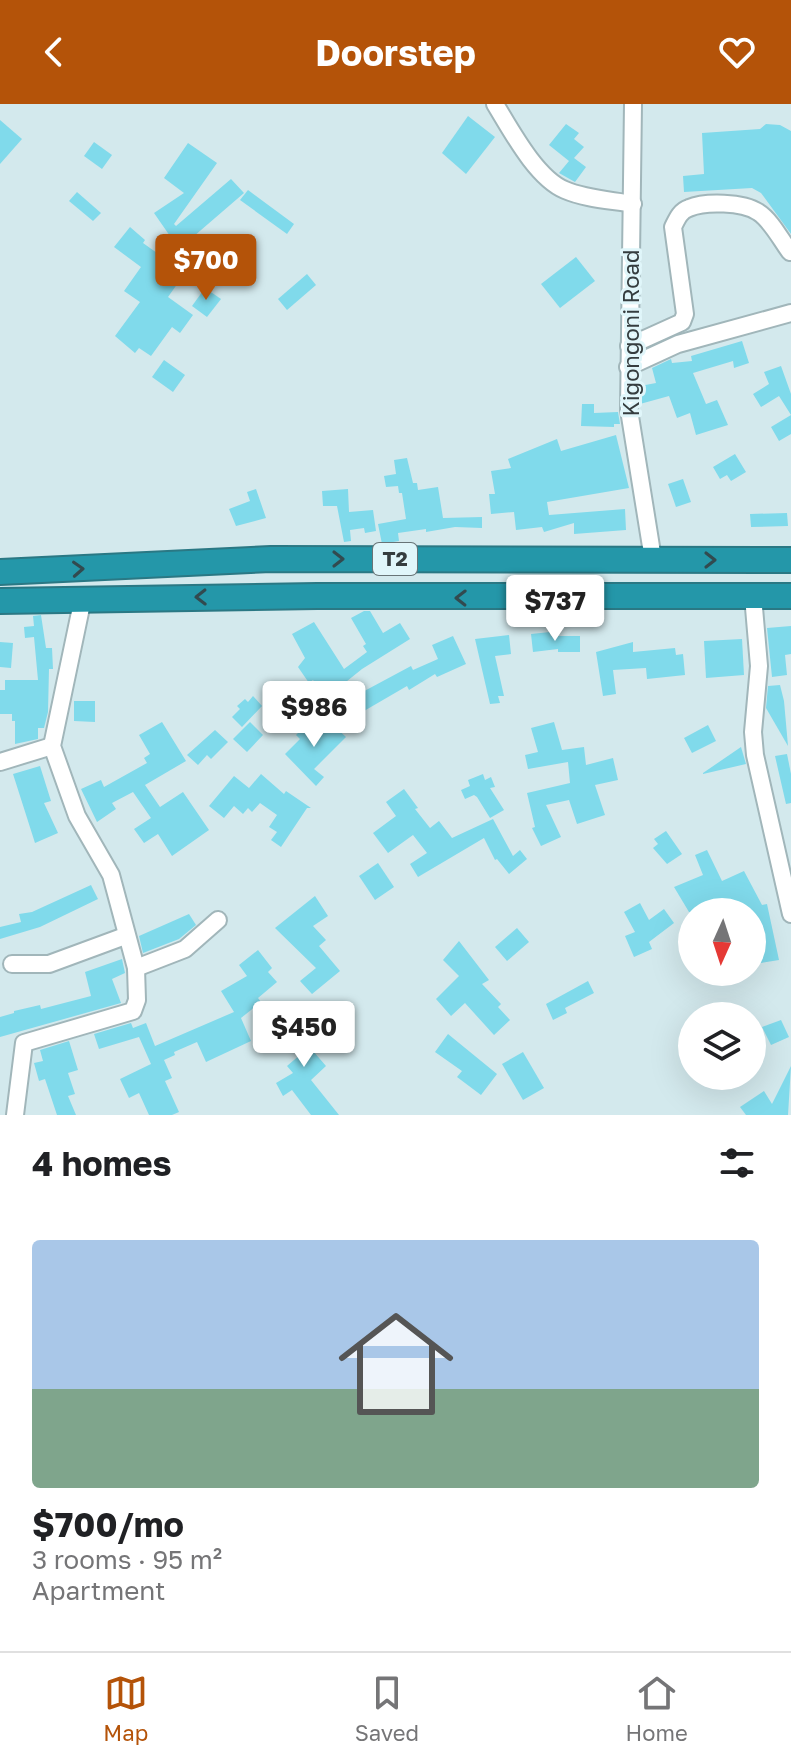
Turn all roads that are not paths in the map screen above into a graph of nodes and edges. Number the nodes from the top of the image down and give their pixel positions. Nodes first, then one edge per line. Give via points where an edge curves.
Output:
1 (495, 104) edge
2 (633, 104) edge
3 (633, 204) junction
4 (790, 252) edge
5 (791, 313) edge
6 (629, 346) junction
7 (628, 367) junction
8 (653, 559) junction
9 (791, 560) edge
10 (0, 572) edge
11 (753, 596) junction
12 (791, 596) edge
13 (83, 598) junction
14 (0, 601) edge
15 (52, 746) junction
16 (0, 762) edge
17 (791, 914) edge
18 (218, 920) dead end
19 (125, 936) junction
20 (12, 964) dead end
21 (136, 968) junction
22 (15, 1115) edge

1 - 3 street via 521,147 558,187
2 - 3 street, Kigongoni Road
3 - 6 street, Kigongoni Road
4 - 6 street via 757,211 745,206 687,208 673,227 682,322
5 - 7 street via 678,344
6 - 7 street, Kigongoni Road
7 - 8 street, Kigongoni Road via 629,410
8 -> 9 highway, T2
10 -> 8 highway, T2 via 271,559
11 - 12 highway, T2
11 -> 13 highway, T2
11 - 17 street via 759,666 755,755
13 - 14 highway, T2
13 - 15 street
15 - 16 street
15 - 19 street via 77,816 111,875
18 - 21 street via 185,949
19 - 20 street via 49,964
19 - 21 street
21 - 22 street via 133,1011 24,1043

